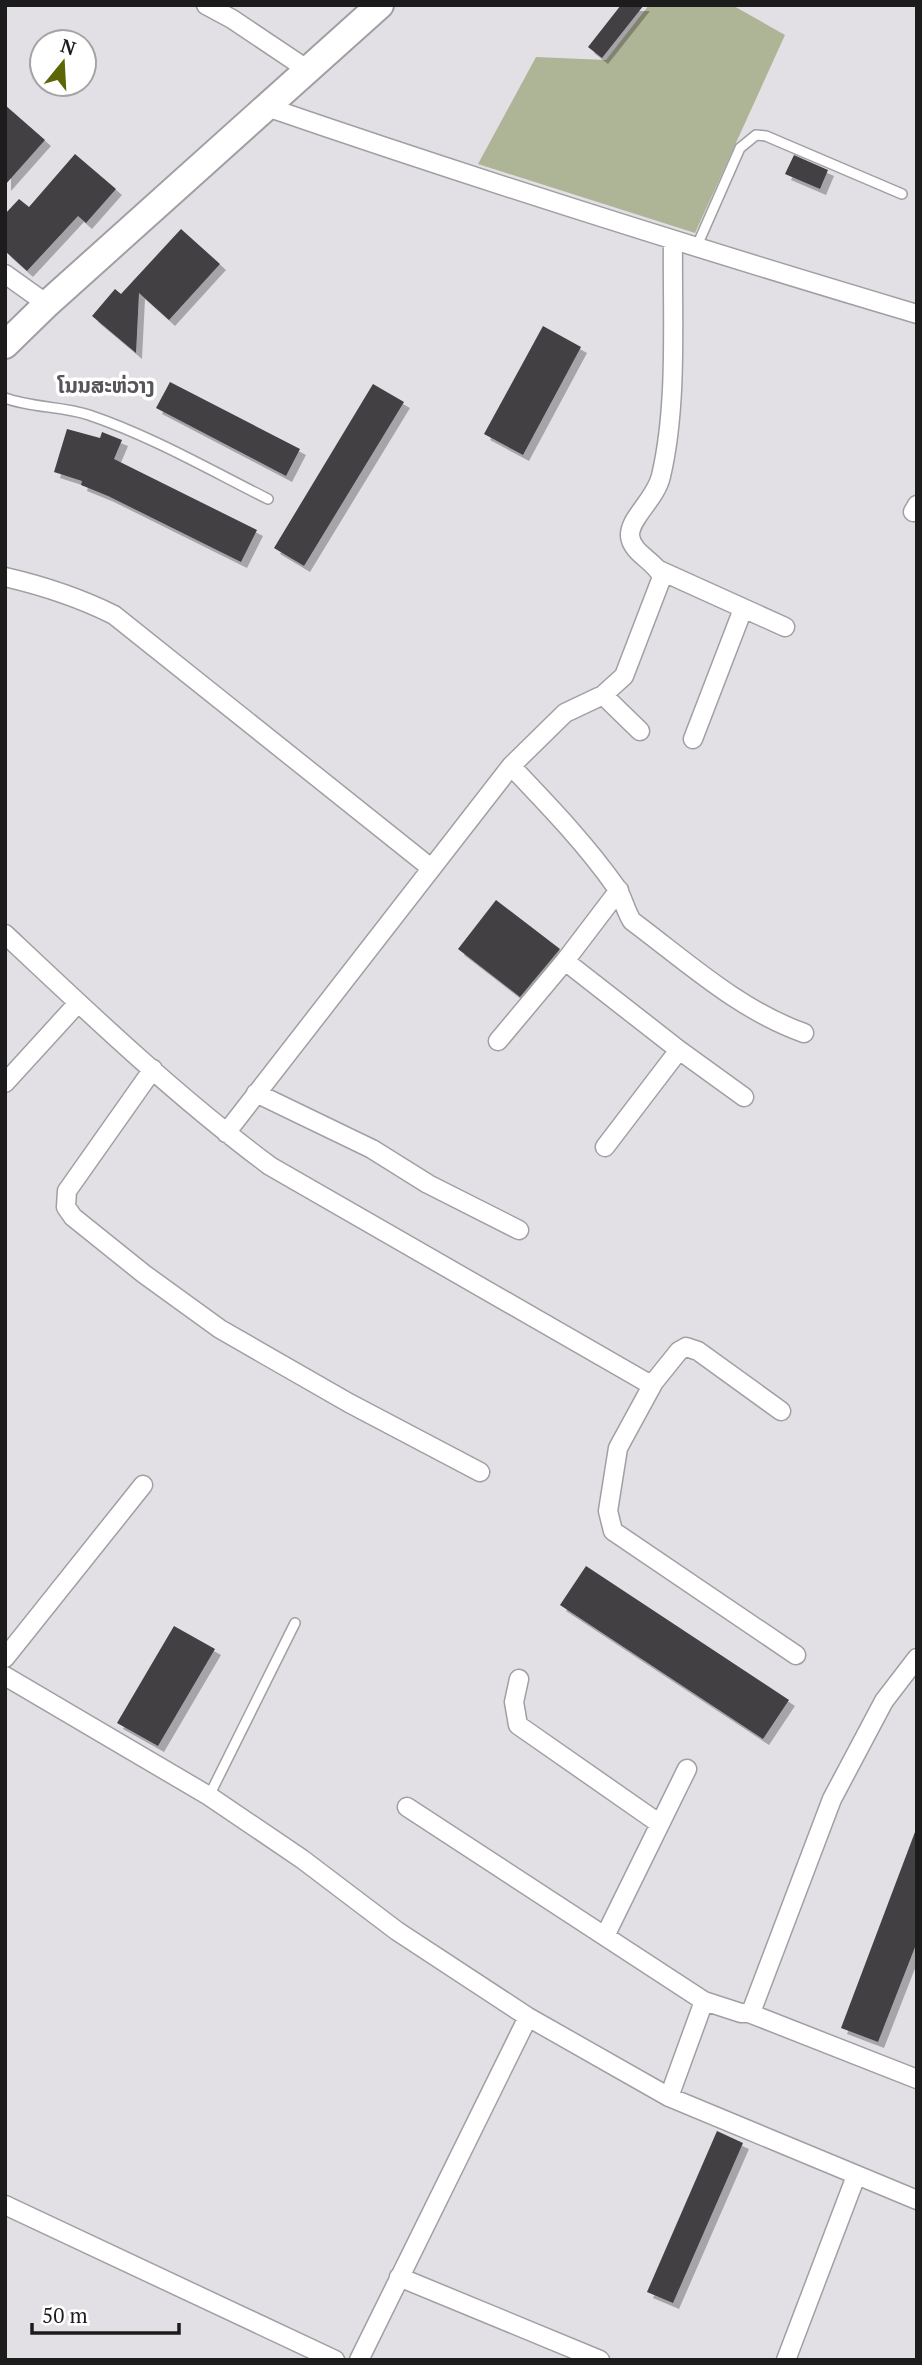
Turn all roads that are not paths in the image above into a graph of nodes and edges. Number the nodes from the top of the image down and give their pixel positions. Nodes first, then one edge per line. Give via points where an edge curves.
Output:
1 (206, 5) edge
2 (380, 5) edge
3 (307, 70) junction
4 (267, 107) junction
5 (902, 194) dead end
6 (673, 241) junction
7 (696, 248) junction
8 (5, 274) edge
9 (47, 304) junction
10 (917, 314) edge
11 (5, 345) edge
12 (5, 398) edge
13 (268, 499) dead end
14 (659, 570) junction
15 (5, 577) edge
16 (743, 609) junction
17 (785, 626) dead end
18 (603, 695) junction
19 (640, 731) dead end
20 (693, 739) dead end
21 (511, 766) junction
22 (431, 868) junction
23 (619, 890) junction
24 (5, 934) edge
25 (565, 961) junction
26 (78, 1003) junction
27 (804, 1033) dead end
28 (498, 1041) dead end
29 (679, 1050) junction
30 (153, 1069) junction
31 (5, 1083) edge
32 (256, 1093) junction
33 (744, 1097) dead end
34 (226, 1133) junction
35 (605, 1147) dead end
36 (519, 1230) dead end
37 (654, 1382) junction
38 (781, 1411) dead end
39 (480, 1472) dead end
40 (143, 1485) dead end
41 (295, 1623) dead end
42 (796, 1655) dead end
43 (5, 1658) edge
44 (917, 1658) edge
45 (5, 1676) edge
46 (519, 1679) dead end
47 (687, 1769) dead end
48 (209, 1796) junction
49 (407, 1807) dead end
50 (660, 1824) junction
51 (605, 1936) junction
52 (704, 2001) junction
53 (749, 2013) junction
54 (528, 2017) junction
55 (916, 2077) edge
56 (669, 2097) junction
57 (856, 2176) junction
58 (917, 2200) edge
59 (5, 2205) edge
60 (399, 2277) junction
61 (335, 2360) edge
62 (359, 2360) edge
63 (600, 2360) edge
64 (786, 2360) edge

1 - 3 street
2 - 3 main road
3 - 4 main road
4 - 6 street
4 - 9 main road
5 - 7 lane via 755,135 740,148
6 - 7 street
6 - 14 street via 669,432 659,485 630,532 635,548
7 - 10 street
8 - 9 street
9 - 11 main road
12 - 13 lane via 87,414
14 - 16 street
14 - 18 street via 662,577 624,676
15 - 22 street via 82,598 114,615
16 - 17 street
16 - 20 street
18 - 19 street
18 - 21 street via 565,713
21 - 22 street
21 - 23 street via 587,847
22 - 32 street
23 - 25 street
23 - 27 street via 632,921 751,1010
24 - 26 street
25 - 28 street
25 - 29 street
26 - 30 street
26 - 31 street
29 - 33 street
29 - 35 street
30 - 34 street
30 - 39 street via 67,1191 66,1207 73,1217 220,1329
32 - 34 street
32 - 36 street via 372,1149 428,1184
34 - 37 street via 270,1166
37 - 38 street via 686,1347
37 - 42 street via 618,1448 608,1511 612,1531
40 - 43 street
41 - 48 lane
44 - 53 street via 884,1701 832,1798
45 - 48 street
46 - 50 street via 514,1702 518,1725
47 - 50 street
48 - 54 street via 397,1931
49 - 51 street
50 - 51 street
51 - 52 street
52 - 53 street
52 - 56 street
53 - 55 street
54 - 56 street
54 - 60 street
56 - 57 street
57 - 58 street
57 - 64 street
59 - 61 street
60 - 62 street
60 - 63 street

